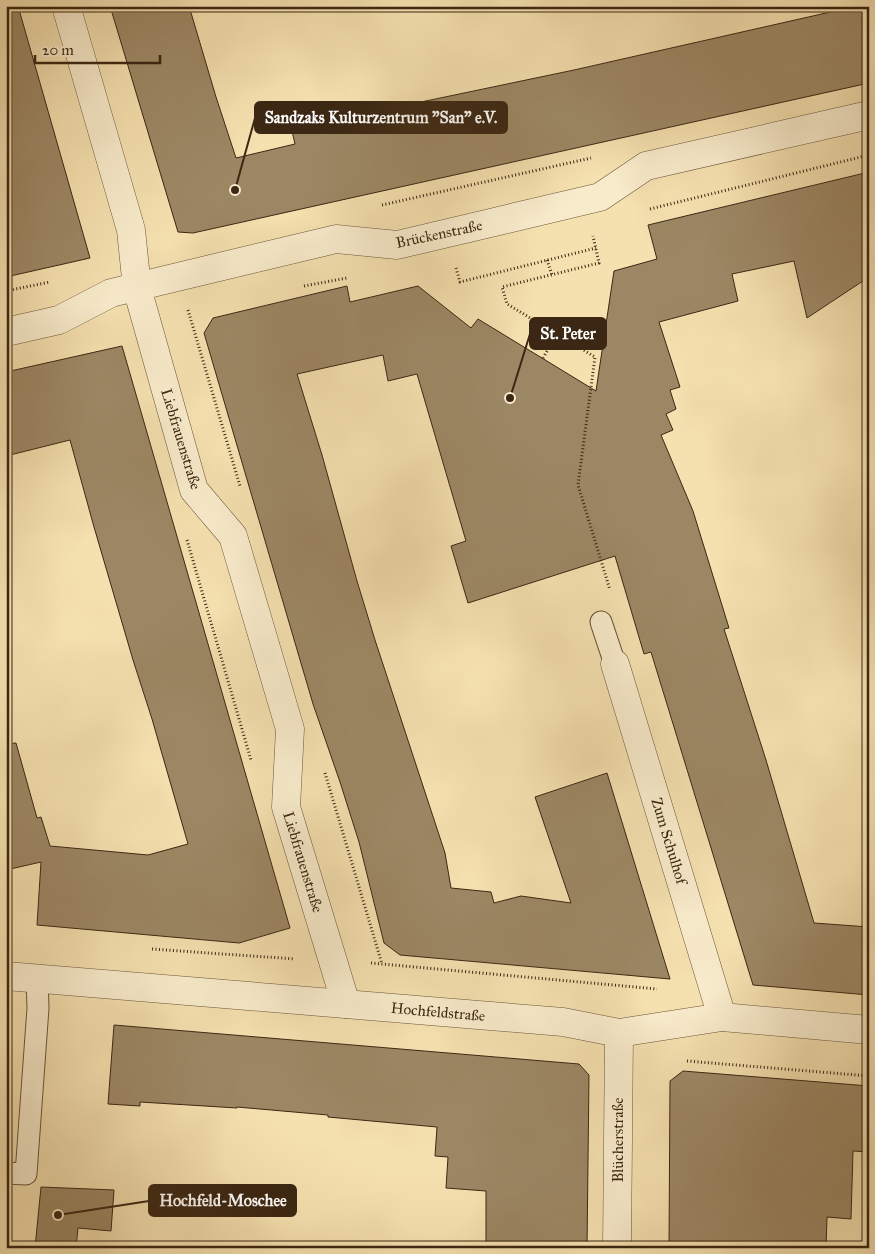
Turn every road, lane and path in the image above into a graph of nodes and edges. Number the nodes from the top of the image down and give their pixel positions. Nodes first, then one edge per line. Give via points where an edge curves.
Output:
1 (66, 6) edge
2 (869, 116) edge
3 (869, 155) edge
4 (597, 157) dead end
5 (374, 207) dead end
6 (648, 209) dead end
7 (592, 230) dead end
8 (596, 248) junction
9 (547, 260) junction
10 (457, 272) dead end
11 (552, 274) junction
12 (349, 278) dead end
13 (53, 281) dead end
14 (301, 287) dead end
15 (137, 288) junction
16 (6, 291) edge
17 (188, 310) dead end
18 (6, 332) edge
19 (557, 334) junction
20 (543, 358) dead end
21 (241, 490) dead end
22 (607, 577) dead end
23 (602, 622) dead end
24 (614, 664) joint
25 (323, 765) dead end
26 (143, 949) dead end
27 (333, 961) junction
28 (382, 964) junction
29 (6, 976) edge
30 (37, 978) junction
31 (346, 1004) junction
32 (719, 1006) junction
33 (869, 1030) edge
34 (618, 1033) junction
35 (685, 1061) dead end
36 (869, 1076) edge
37 (6, 1173) edge
38 (617, 1248) edge

1 - 15 street, Liebfrauenstraße via 131,230
2 - 15 street, Brückenstraße via 646,166 600,197 398,245 336,240
3 - 6 path
4 - 5 path
7 - 8 path
8 - 9 path
8 - 11 path via 599,262
9 - 10 path via 460,282
9 - 11 path
11 - 19 path via 502,287 507,304
12 - 14 path
13 - 16 path
15 - 18 street, Brückenstraße via 111,293 60,320
15 - 27 street, Liebfrauenstraße via 194,490 233,536 285,711 290,729 286,807
17 - 21 path
19 - 20 path
19 - 22 path via 595,357 578,485
23 - 24 lane
24 - 32 street, Zum Schulhof
25 - 28 path
26 - 27 path
27 - 28 path
27 - 31 street, Liebfrauenstraße
28 - 32 path
29 - 30 street, Hochfeldstraße
30 - 31 street, Hochfeldstraße
30 - 37 lane via 38,1008 26,1174
31 - 34 street, Hochfeldstraße via 563,1022
32 - 33 street, Hochfeldstraße
32 - 34 street, Hochfeldstraße
34 - 38 street, Blücherstraße
35 - 36 path

